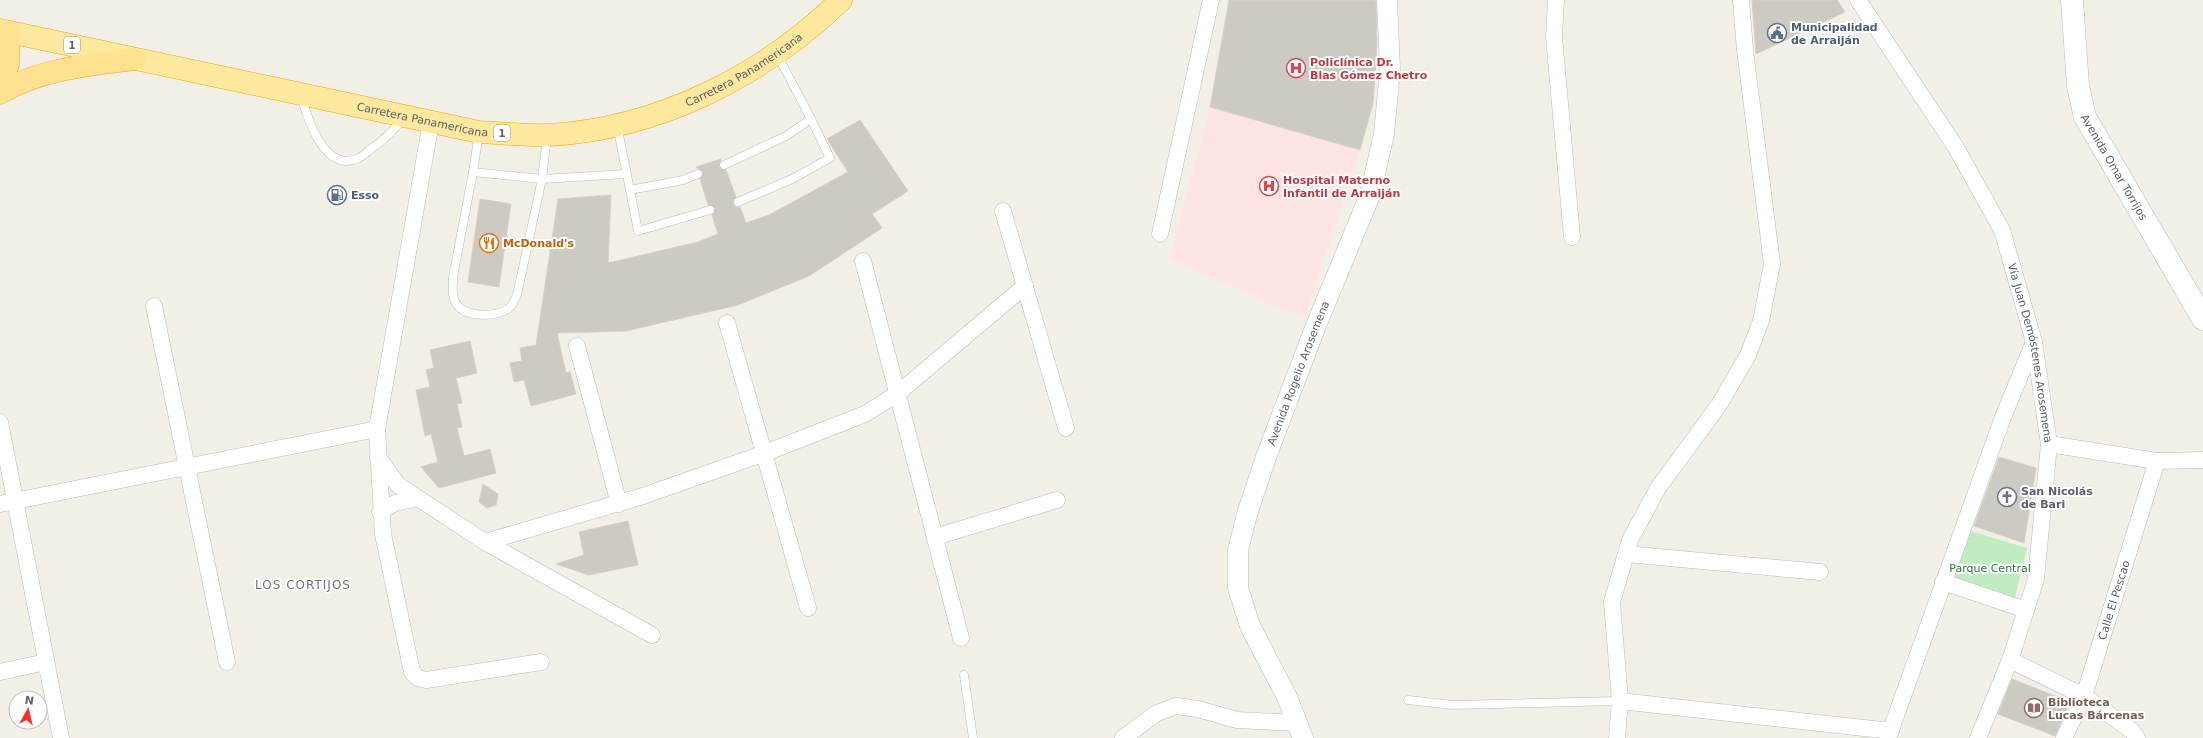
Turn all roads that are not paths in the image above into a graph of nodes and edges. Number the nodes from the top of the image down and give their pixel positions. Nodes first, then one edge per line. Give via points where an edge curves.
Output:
1 (841, 0) edge
2 (1211, 0) edge
3 (1387, 0) edge
4 (1556, 0) edge
5 (1741, 0) edge
6 (1858, 0) edge
7 (2072, 0) edge
8 (5, 31) edge
9 (777, 54) junction
10 (134, 59) junction
11 (0, 88) edge
12 (0, 93) edge
13 (300, 94) junction
14 (405, 116) junction
15 (811, 119) junction
16 (431, 122) junction
17 (617, 124) junction
18 (479, 132) junction
19 (548, 135) junction
20 (724, 165) dead end
21 (473, 172) junction
22 (626, 174) junction
23 (698, 174) dead end
24 (542, 179) junction
25 (630, 190) junction
26 (738, 202) dead end
27 (710, 210) dead end
28 (1003, 211) dead end
29 (1160, 234) dead end
30 (1572, 237) dead end
31 (863, 261) dead end
32 (1025, 286) junction
33 (154, 306) dead end
34 (2203, 319) edge
35 (727, 323) dead end
36 (2034, 342) junction
37 (577, 346) dead end
38 (897, 394) junction
39 (0, 422) edge
40 (1066, 428) dead end
41 (377, 429) junction
42 (2049, 444) junction
43 (766, 453) junction
44 (378, 457) junction
45 (2203, 460) edge
46 (2157, 461) junction
47 (187, 467) junction
48 (418, 498) junction
49 (1057, 500) dead end
50 (8, 503) edge
51 (619, 504) junction
52 (380, 512) junction
53 (935, 537) junction
54 (485, 542) junction
55 (1626, 554) junction
56 (1820, 572) dead end
57 (1943, 582) junction
58 (808, 608) dead end
59 (2026, 610) junction
60 (652, 635) dead end
61 (961, 638) dead end
62 (2010, 660) junction
63 (46, 662) junction
64 (227, 662) dead end
65 (541, 662) dead end
66 (0, 672) edge
67 (964, 675) dead end
68 (2084, 696) junction
69 (1408, 700) dead end
70 (1620, 701) junction
71 (1300, 730) edge
72 (1889, 735) edge
73 (61, 738) edge
74 (973, 738) edge
75 (1123, 738) edge
76 (1617, 738) edge
77 (1978, 738) edge
78 (2064, 738) edge
79 (2137, 738) edge

1 - 9 highway, Carretera Panamericana / 1
2 - 29 street
3 - 71 street, Avenida Rogelio Arosemena via 1389,77 1384,134 1370,195 1315,328 1266,457 1238,550 1238,588 1250,626
4 - 30 street via 1554,37
5 - 55 street via 1772,264 1761,321 1748,355 1719,405 1658,488 1630,540
6 - 36 street, Vía Juan Demóstenes Arosemena via 1955,146 2002,230
7 - 34 main road, Avenida Omar Torrijos via 2078,86 2085,117
8 - 10 highway, Carretera Panamericana / 1
8 - 11 highway via 8,64
9 - 15 lane
9 - 17 highway, Carretera Panamericana / 1 via 736,79 684,104
10 - 12 highway via 44,74 15,84
10 - 13 highway, Carretera Panamericana / 1
13 - 14 highway, Carretera Panamericana / 1
13 - 14 lane via 310,125 324,149 333,157 346,161 358,159 374,148 394,131
14 - 16 highway, Carretera Panamericana / 1
15 - 20 lane via 786,136
15 - 26 lane via 830,158 785,182
16 - 18 highway, Carretera Panamericana / 1
16 - 41 street
17 - 19 highway, Carretera Panamericana / 1
17 - 22 lane
18 - 19 highway, Carretera Panamericana / 1
18 - 21 lane
19 - 24 lane
21 - 24 lane
21 - 24 lane via 452,293 457,305 465,311 479,314 498,314 510,308 517,295
22 - 24 lane
22 - 25 lane
23 - 25 lane via 683,180
25 - 27 lane via 638,230
28 - 32 street
31 - 38 street
32 - 38 street
32 - 40 street
33 - 47 street
35 - 43 street
36 - 42 street, Vía Juan Demóstenes Arosemena
36 - 57 street via 2003,417
37 - 51 street
38 - 43 street via 865,414
38 - 53 street
39 - 50 street
41 - 44 street
41 - 47 street
42 - 46 street
42 - 59 street, Vía Juan Demóstenes Arosemena via 2036,579
43 - 51 street
43 - 58 street
44 - 48 street via 398,485
44 - 52 street
45 - 46 street
46 - 68 street, Calle El Pescao
47 - 50 street
47 - 64 street
48 - 52 street via 394,504
48 - 54 street
49 - 53 street
50 - 63 street
51 - 54 street
52 - 65 street via 412,672 418,678 426,680
53 - 61 street
54 - 60 street
55 - 56 street
55 - 70 street via 1612,602
57 - 59 street
57 - 72 street
59 - 62 street, Vía Juan Demóstenes Arosemena
62 - 68 street
62 - 77 street, Vía Juan Demóstenes Arosemena
63 - 66 street
63 - 73 street
67 - 74 lane
68 - 78 street, Calle El Pescao
68 - 79 street via 2132,730
69 - 70 lane via 1453,705
70 - 72 street
70 - 76 street
71 - 75 street via 1237,720 1176,706 1157,714

